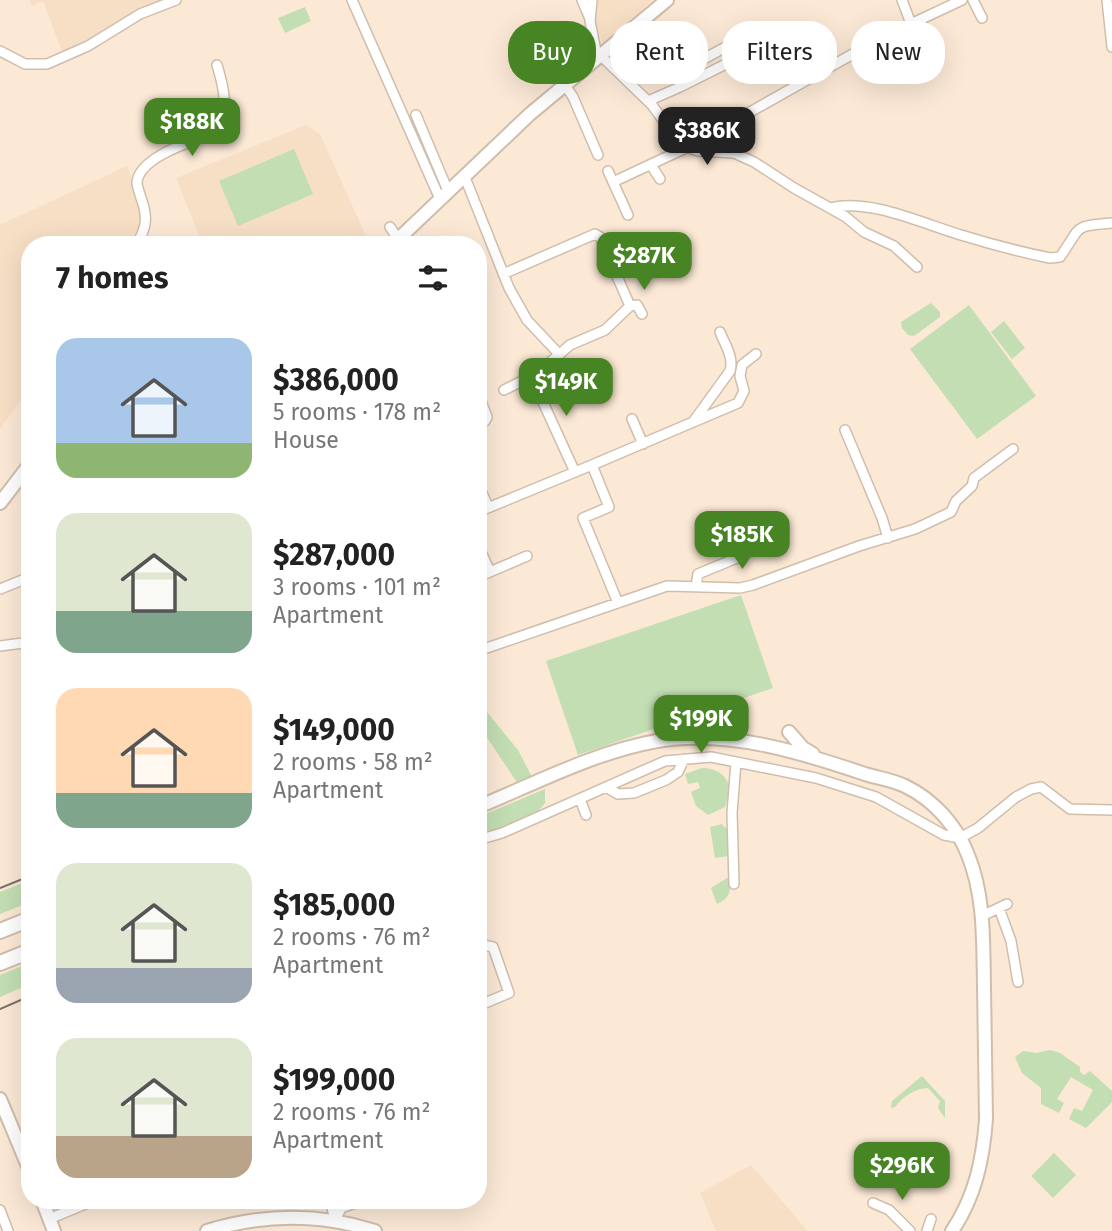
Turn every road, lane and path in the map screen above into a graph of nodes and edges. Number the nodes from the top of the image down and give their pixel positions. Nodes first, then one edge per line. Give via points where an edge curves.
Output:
1 (176, 0) edge
2 (352, 0) edge
3 (582, 0) edge
4 (592, 0) edge
5 (667, 0) edge
6 (902, 0) edge
7 (962, 0) edge
8 (973, 0) edge
9 (1107, 0) edge
10 (982, 18) dead end
11 (590, 21) joint
12 (910, 21) edge
13 (917, 21) edge
14 (1112, 47) edge
15 (722, 49) edge
16 (0, 51) edge
17 (596, 51) edge
18 (851, 55) edge
19 (601, 56) junction
20 (217, 65) dead end
21 (722, 66) edge
22 (565, 85) junction
23 (680, 87) junction
24 (648, 101) junction
25 (416, 115) dead end
26 (688, 147) junction
27 (598, 155) dead end
28 (651, 165) junction
29 (608, 171) dead end
30 (464, 175) junction
31 (660, 179) dead end
32 (613, 182) junction
33 (444, 195) junction
34 (830, 208) junction
35 (628, 215) dead end
36 (1112, 223) edge
37 (390, 226) dead end
38 (142, 236) edge
39 (393, 236) edge
40 (401, 236) edge
41 (917, 267) dead end
42 (503, 274) junction
43 (630, 306) junction
44 (642, 314) dead end
45 (720, 332) dead end
46 (559, 354) junction
47 (756, 354) dead end
48 (531, 376) junction
49 (504, 390) dead end
50 (632, 419) dead end
51 (693, 422) junction
52 (845, 430) dead end
53 (643, 444) junction
54 (1013, 449) dead end
55 (592, 464) junction
56 (574, 470) junction
57 (21, 476) edge
58 (0, 503) edge
59 (488, 507) edge
60 (888, 538) junction
61 (745, 547) dead end
62 (527, 556) dead end
63 (487, 567) edge
64 (489, 572) joint
65 (21, 581) edge
66 (696, 586) junction
67 (0, 589) edge
68 (618, 603) junction
69 (21, 643) edge
70 (0, 646) edge
71 (487, 648) edge
72 (789, 732) dead end
73 (684, 759) junction
74 (736, 762) junction
75 (829, 762) junction
76 (606, 787) junction
77 (580, 799) junction
78 (487, 803) edge
79 (1112, 810) edge
80 (586, 815) dead end
81 (487, 838) edge
82 (960, 838) junction
83 (734, 884) dead end
84 (982, 916) junction
85 (21, 923) edge
86 (0, 931) edge
87 (487, 946) edge
88 (21, 955) edge
89 (0, 963) edge
90 (1018, 982) dead end
91 (487, 1002) edge
92 (0, 1098) edge
93 (21, 1149) edge
94 (873, 1203) dead end
95 (80, 1209) edge
96 (332, 1209) edge
97 (341, 1209) edge
98 (0, 1210) edge
99 (931, 1219) dead end
100 (335, 1222) junction
101 (52, 1225) edge
102 (8, 1231) edge
103 (206, 1231) edge
104 (375, 1231) edge
105 (910, 1231) edge
106 (927, 1231) edge
107 (952, 1231) edge

1 - 16 street via 47,64 25,64
2 - 33 street
3 - 11 street
4 - 11 street
5 - 19 main road
6 - 12 street
7 - 13 street
8 - 10 street
9 - 14 street
15 - 23 street via 700,61
17 - 19 street
18 - 26 street
19 - 22 main road
19 - 24 street
20 - 38 street via 225,107 215,132 160,156 139,177 147,222
21 - 23 street
22 - 27 street
22 - 30 main road
23 - 24 street
24 - 26 street via 681,145
25 - 33 street
26 - 28 street
26 - 34 street via 734,153
28 - 31 street
28 - 32 street
29 - 32 street
30 - 33 main road
30 - 42 street
32 - 35 street
33 - 40 main road
34 - 36 street via 874,208 1050,258 1060,257 1079,228
34 - 41 street via 894,246
37 - 39 street
42 - 43 street via 595,234
42 - 46 street via 527,320
43 - 44 street via 637,305
43 - 46 street via 605,330
45 - 51 street via 732,365
46 - 48 street
47 - 51 street via 741,365 744,391 738,403
48 - 49 street
48 - 56 street
50 - 53 street
51 - 53 street
52 - 60 street
53 - 55 street
54 - 60 street via 974,478 951,512
55 - 56 street
55 - 68 street via 609,507 583,518
56 - 59 street
57 - 58 main road
60 - 66 street via 753,585
61 - 66 street via 744,555 698,574
62 - 64 street
63 - 64 street
65 - 67 street
66 - 68 street via 667,586
68 - 71 street
69 - 70 street
72 - 75 main road via 803,748
73 - 74 street via 711,757
73 - 76 street via 665,761
73 - 76 street via 678,772 634,793 618,794
74 - 82 street via 876,797 944,835
74 - 83 street
75 - 78 main road via 738,741 682,739 634,746
75 - 82 main road via 906,786 941,812
76 - 77 street
77 - 80 street
77 - 81 street
79 - 82 street via 1070,809 1041,787 1016,797
82 - 84 main road via 979,890
84 - 90 street via 1003,906
84 - 107 main road via 984,1149 968,1206
85 - 86 main road
87 - 91 street via 493,947 509,993
88 - 89 main road
92 - 93 main road
94 - 105 street via 889,1210
95 - 101 street
96 - 100 street
97 - 100 street
98 - 102 street
99 - 106 street
100 - 103 main road via 280,1218
100 - 104 main road

